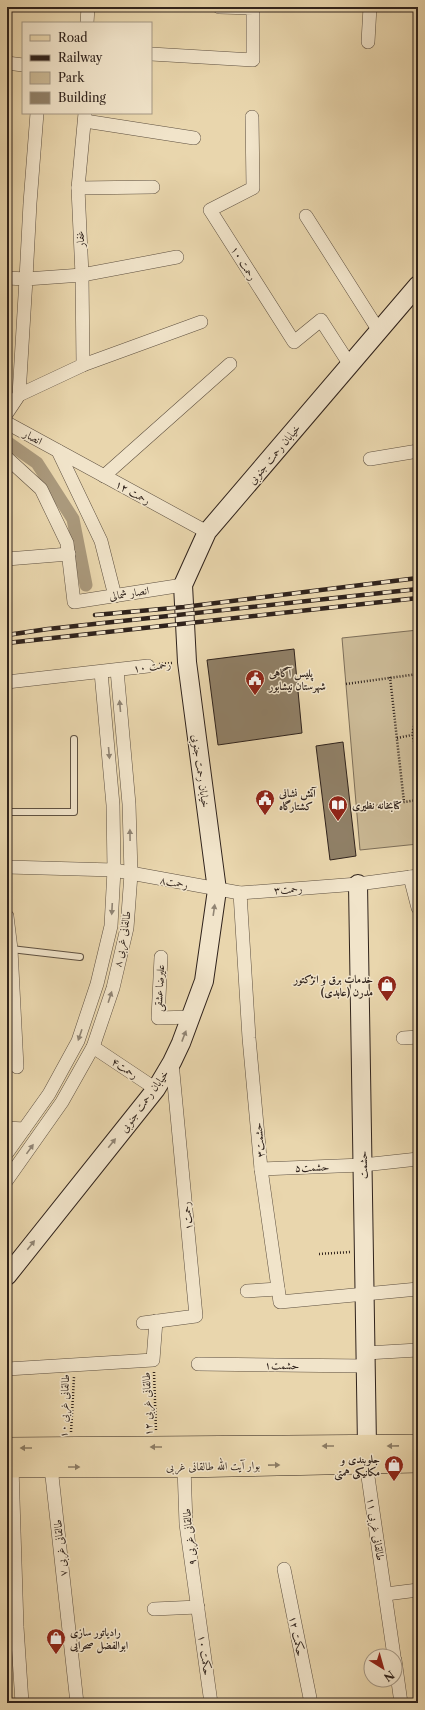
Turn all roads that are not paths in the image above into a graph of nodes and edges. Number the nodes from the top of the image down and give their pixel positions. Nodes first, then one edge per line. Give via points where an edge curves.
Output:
1 (88, 7) edge
2 (219, 7) edge
3 (370, 7) edge
4 (87, 22) edge
5 (368, 42) dead end
6 (152, 54) edge
7 (7, 63) edge
8 (22, 65) edge
9 (37, 114) edge
10 (85, 117) edge
11 (252, 117) dead end
12 (194, 138) dead end
13 (153, 187) dead end
14 (78, 188) junction
15 (306, 216) dead end
16 (177, 257) dead end
17 (82, 275) junction
18 (7, 278) edge
19 (26, 279) junction
20 (418, 286) edge
21 (201, 322) dead end
22 (379, 332) junction
23 (230, 364) dead end
24 (83, 365) junction
25 (350, 365) junction
26 (19, 395) junction
27 (7, 413) edge
28 (7, 423) edge
29 (58, 451) junction
30 (418, 451) edge
31 (7, 458) edge
32 (370, 459) dead end
33 (104, 476) junction
34 (207, 532) junction
35 (69, 554) junction
36 (7, 559) edge
37 (183, 585) junction
38 (114, 596) junction
39 (148, 666) road end
40 (117, 670) junction
41 (101, 672) junction
42 (7, 682) edge
43 (74, 739) dead end
44 (7, 812) edge
45 (7, 867) edge
46 (114, 870) junction
47 (131, 874) junction
48 (414, 876) edge
49 (358, 884) junction
50 (217, 890) junction
51 (240, 893) junction
52 (418, 908) edge
53 (7, 916) edge
54 (9, 950) edge
55 (80, 957) dead end
56 (161, 957) dead end
57 (88, 1011) junction
58 (104, 1015) junction
59 (191, 1017) junction
60 (418, 1037) edge
61 (404, 1038) dead end
62 (93, 1047) junction
63 (172, 1062) junction
64 (17, 1067) dead end
65 (156, 1088) junction
66 (7, 1128) edge
67 (24, 1129) junction
68 (7, 1153) edge
69 (418, 1159) edge
70 (363, 1165) junction
71 (261, 1169) junction
72 (7, 1180) edge
73 (7, 1276) edge
74 (278, 1289) junction
75 (418, 1289) edge
76 (247, 1292) dead end
77 (365, 1293) junction
78 (418, 1350) edge
79 (366, 1359) junction
80 (198, 1364) dead end
81 (7, 1369) edge
82 (418, 1445) edge
83 (181, 1447) junction
84 (366, 1455) junction
85 (9, 1461) edge
86 (418, 1462) edge
87 (52, 1467) junction
88 (184, 1467) junction
89 (284, 1569) dead end
90 (418, 1590) edge
91 (386, 1594) junction
92 (198, 1607) junction
93 (154, 1609) dead end
94 (393, 1648) edge
95 (399, 1688) edge
96 (22, 1703) edge
97 (77, 1703) edge
98 (211, 1703) edge
99 (311, 1703) edge
100 (401, 1703) edge

1 - 4 street
2 - 6 street via 253,8 254,60
3 - 5 street
7 - 8 street
9 - 19 street
10 - 12 street
10 - 14 street, غفار
11 - 25 street, رحمت ۱۰ via 253,188 210,210 294,342 321,320
13 - 14 street
14 - 17 street, غفار
15 - 22 street
16 - 17 street
17 - 19 street
17 - 24 street, غفار
18 - 19 street
19 - 26 street
20 - 22 street, خیابان رحمت جنوبی
21 - 24 street
22 - 25 street, خیابان رحمت جنوبی
23 - 33 street
24 - 26 street
25 - 34 street, خیابان رحمت جنوبی
26 - 27 street
28 - 29 street, انصار
29 - 33 street, رحمت ۱۲
29 - 38 street via 100,542
30 - 32 street
31 - 35 street via 41,489 67,543
33 - 34 street, رحمت ۱۲
34 - 37 street, خیابان رحمت جنوبی
35 - 36 street
35 - 38 street, انصار شمالی via 74,602
37 - 38 street, انصار شمالی
37 - 50 street, خیابان رحمت جنوبی via 187,662
39 - 40 street, رحمت ۱۰
40 - 41 street, رحمت ۱۰
47 -> 40 street, طالقانی غربی ۸ via 129,804
41 - 42 street, رحمت ۱۰
41 -> 46 street, طالقانی غربی ۸ via 113,805
43 - 44 lane via 74,812
45 - 46 street, رحمت۸
46 - 47 street, رحمت۸
46 -> 57 street, طالقانی غربی ۸ via 111,926 98,984
47 - 50 street, رحمت۸
58 -> 47 street, طالقانی غربی ۸ via 127,928
48 - 49 street, رحمت۳
48 - 52 street
49 - 51 street, رحمت۳
49 - 70 street, حشمت
50 - 51 street, رحمت۳
59 -> 50 street, خیابان رحمت جنوبی via 204,981
51 - 71 street, حشمت۳
53 - 54 street
54 - 55 lane
54 - 64 street
56 - 59 street, علیرضا عشقی via 158,1018
57 - 58 street
57 -> 67 street, طالقانی غربی ۸ via 78,1041 49,1094
58 - 62 street, طالقانی غربی ۸
63 -> 59 street, خیابان رحمت جنوبی
60 - 61 street
62 - 65 street, رحمت۴
72 -> 62 street, طالقانی غربی ۸ via 62,1102
63 - 65 street, خیابان رحمت جنوبی
63 - 81 street, رحمت۱ via 196,1316 150,1322 154,1360
73 -> 65 street, خیابان رحمت جنوبی
66 - 67 street
67 - 68 street, طالقانی غربی ۸
69 - 70 street, حشمت۵
70 - 71 street, حشمت۵
70 - 77 street, حشمت
71 - 74 street, حشمت۳
74 - 76 street
74 - 77 street, حشمت۳ via 280,1302
75 - 77 street
77 - 79 street, حشمت
78 - 79 street, حشمت۱
79 - 80 street, حشمت۱
79 - 84 street, حشمت
82 -> 84 main road, بوار آیت الله طالقانی غربی
84 -> 83 main road, بوار آیت الله طالقانی غربی
83 -> 85 main road, بوار آیت الله طالقانی غربی via 71,1447
83 - 88 main road
84 - 86 main road, بوار آیت الله طالقانی غربی
88 -> 84 main road, بوار آیت الله طالقانی غربی
84 - 91 street, طالقانی غربی ۱۱
85 - 87 main road, بوار آیت الله طالقانی غربی
85 - 96 street
87 -> 88 main road, بوار آیت الله طالقانی غربی
87 - 97 street, طالقانی غربی ۷
88 - 92 street, طالقانی غربی ۹ via 186,1524
89 - 99 street, حکمت ۱۲
90 - 91 street
91 - 94 street, طالقانی غربی ۱۱
92 - 93 street
92 - 98 street, حکمت ۱۰
95 - 100 street

